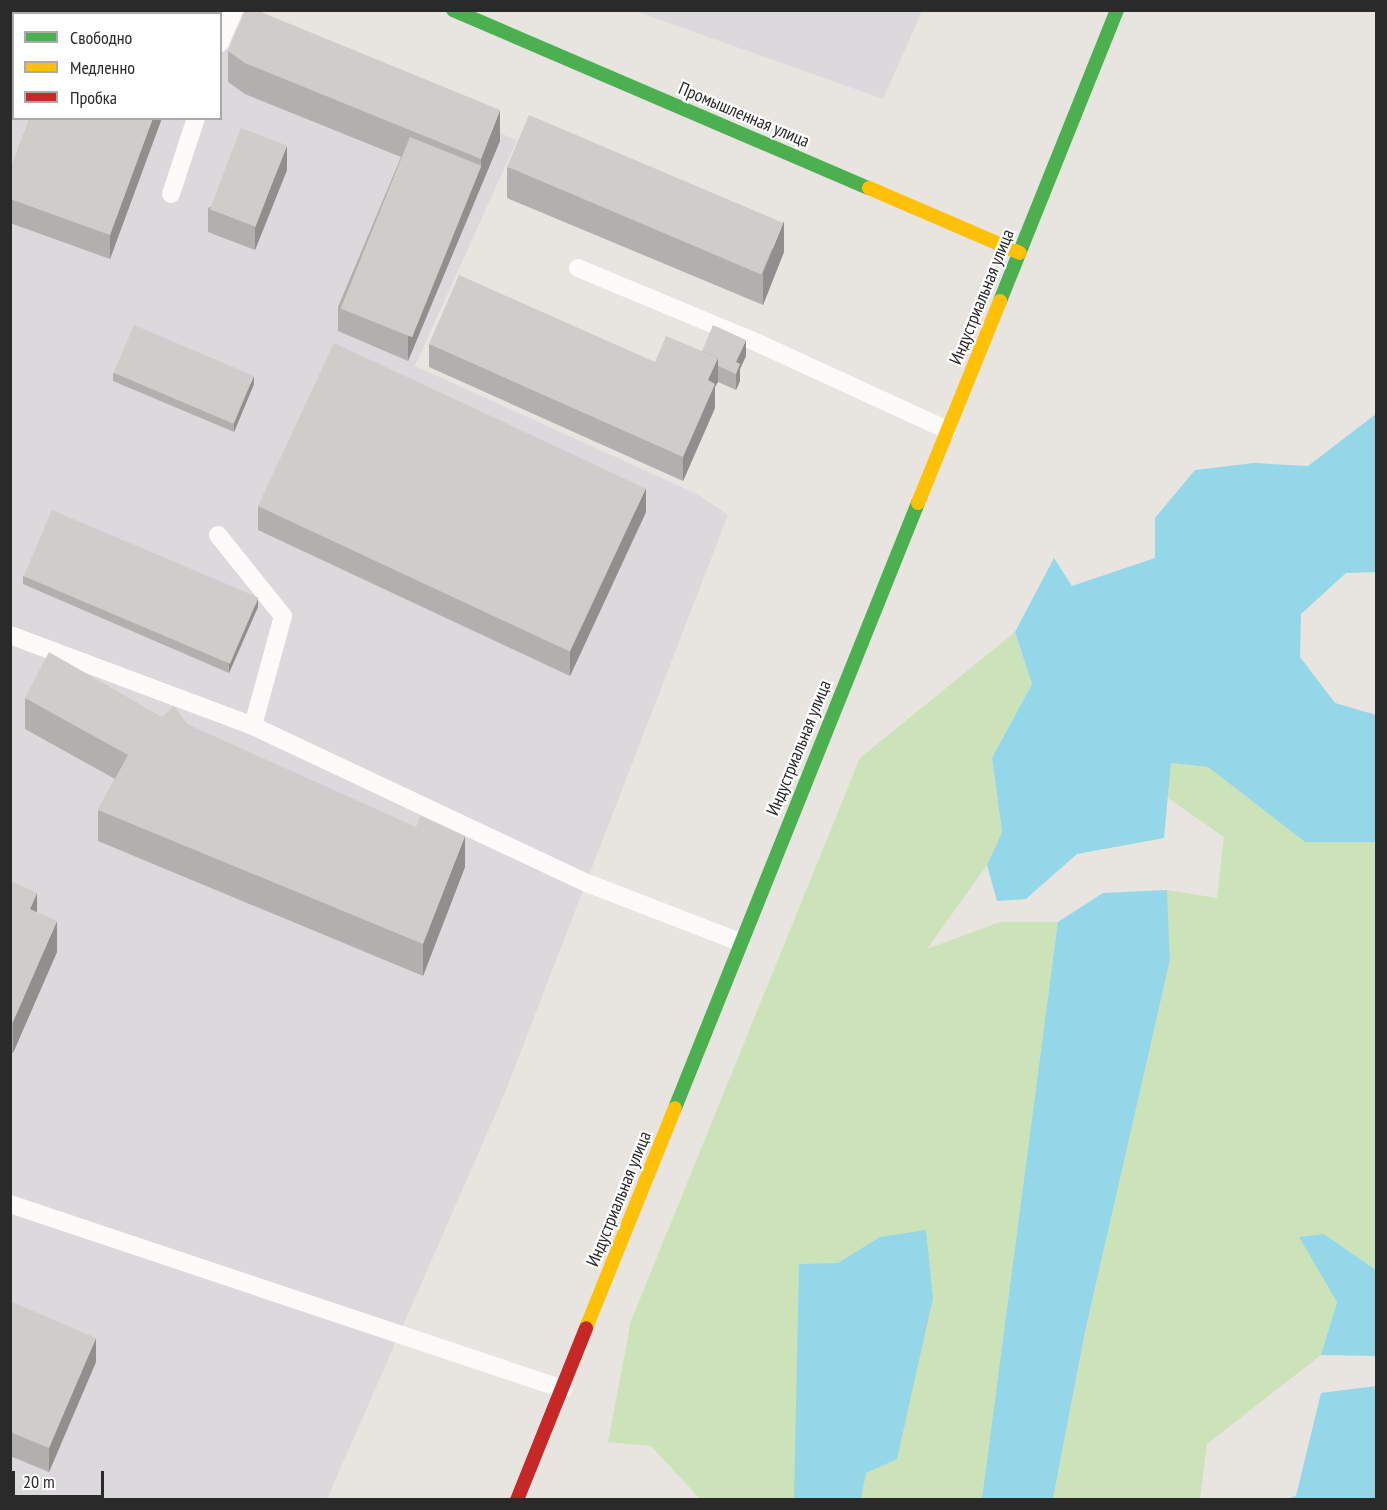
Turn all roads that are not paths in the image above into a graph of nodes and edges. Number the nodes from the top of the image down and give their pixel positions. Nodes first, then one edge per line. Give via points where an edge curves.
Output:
1 (234, 10) edge
2 (453, 10) edge
3 (1117, 10) edge
4 (222, 38) edge
5 (195, 120) edge
6 (171, 194) dead end
7 (1020, 253) junction
8 (578, 268) dead end
9 (947, 430) junction
10 (218, 535) dead end
11 (10, 635) edge
12 (253, 726) junction
13 (740, 942) junction
14 (10, 1204) edge
15 (563, 1389) junction
16 (517, 1500) edge

1 - 4 lane
2 - 7 main road, Промышленная улица
3 - 7 main road, Индустриальная улица
5 - 6 lane
7 - 9 main road, Индустриальная улица
8 - 9 lane via 759,344
9 - 13 main road, Индустриальная улица
10 - 12 lane via 284,616
11 - 12 lane
12 - 13 lane via 586,883
13 - 15 main road, Индустриальная улица
14 - 15 lane
15 - 16 main road, Индустриальная улица

